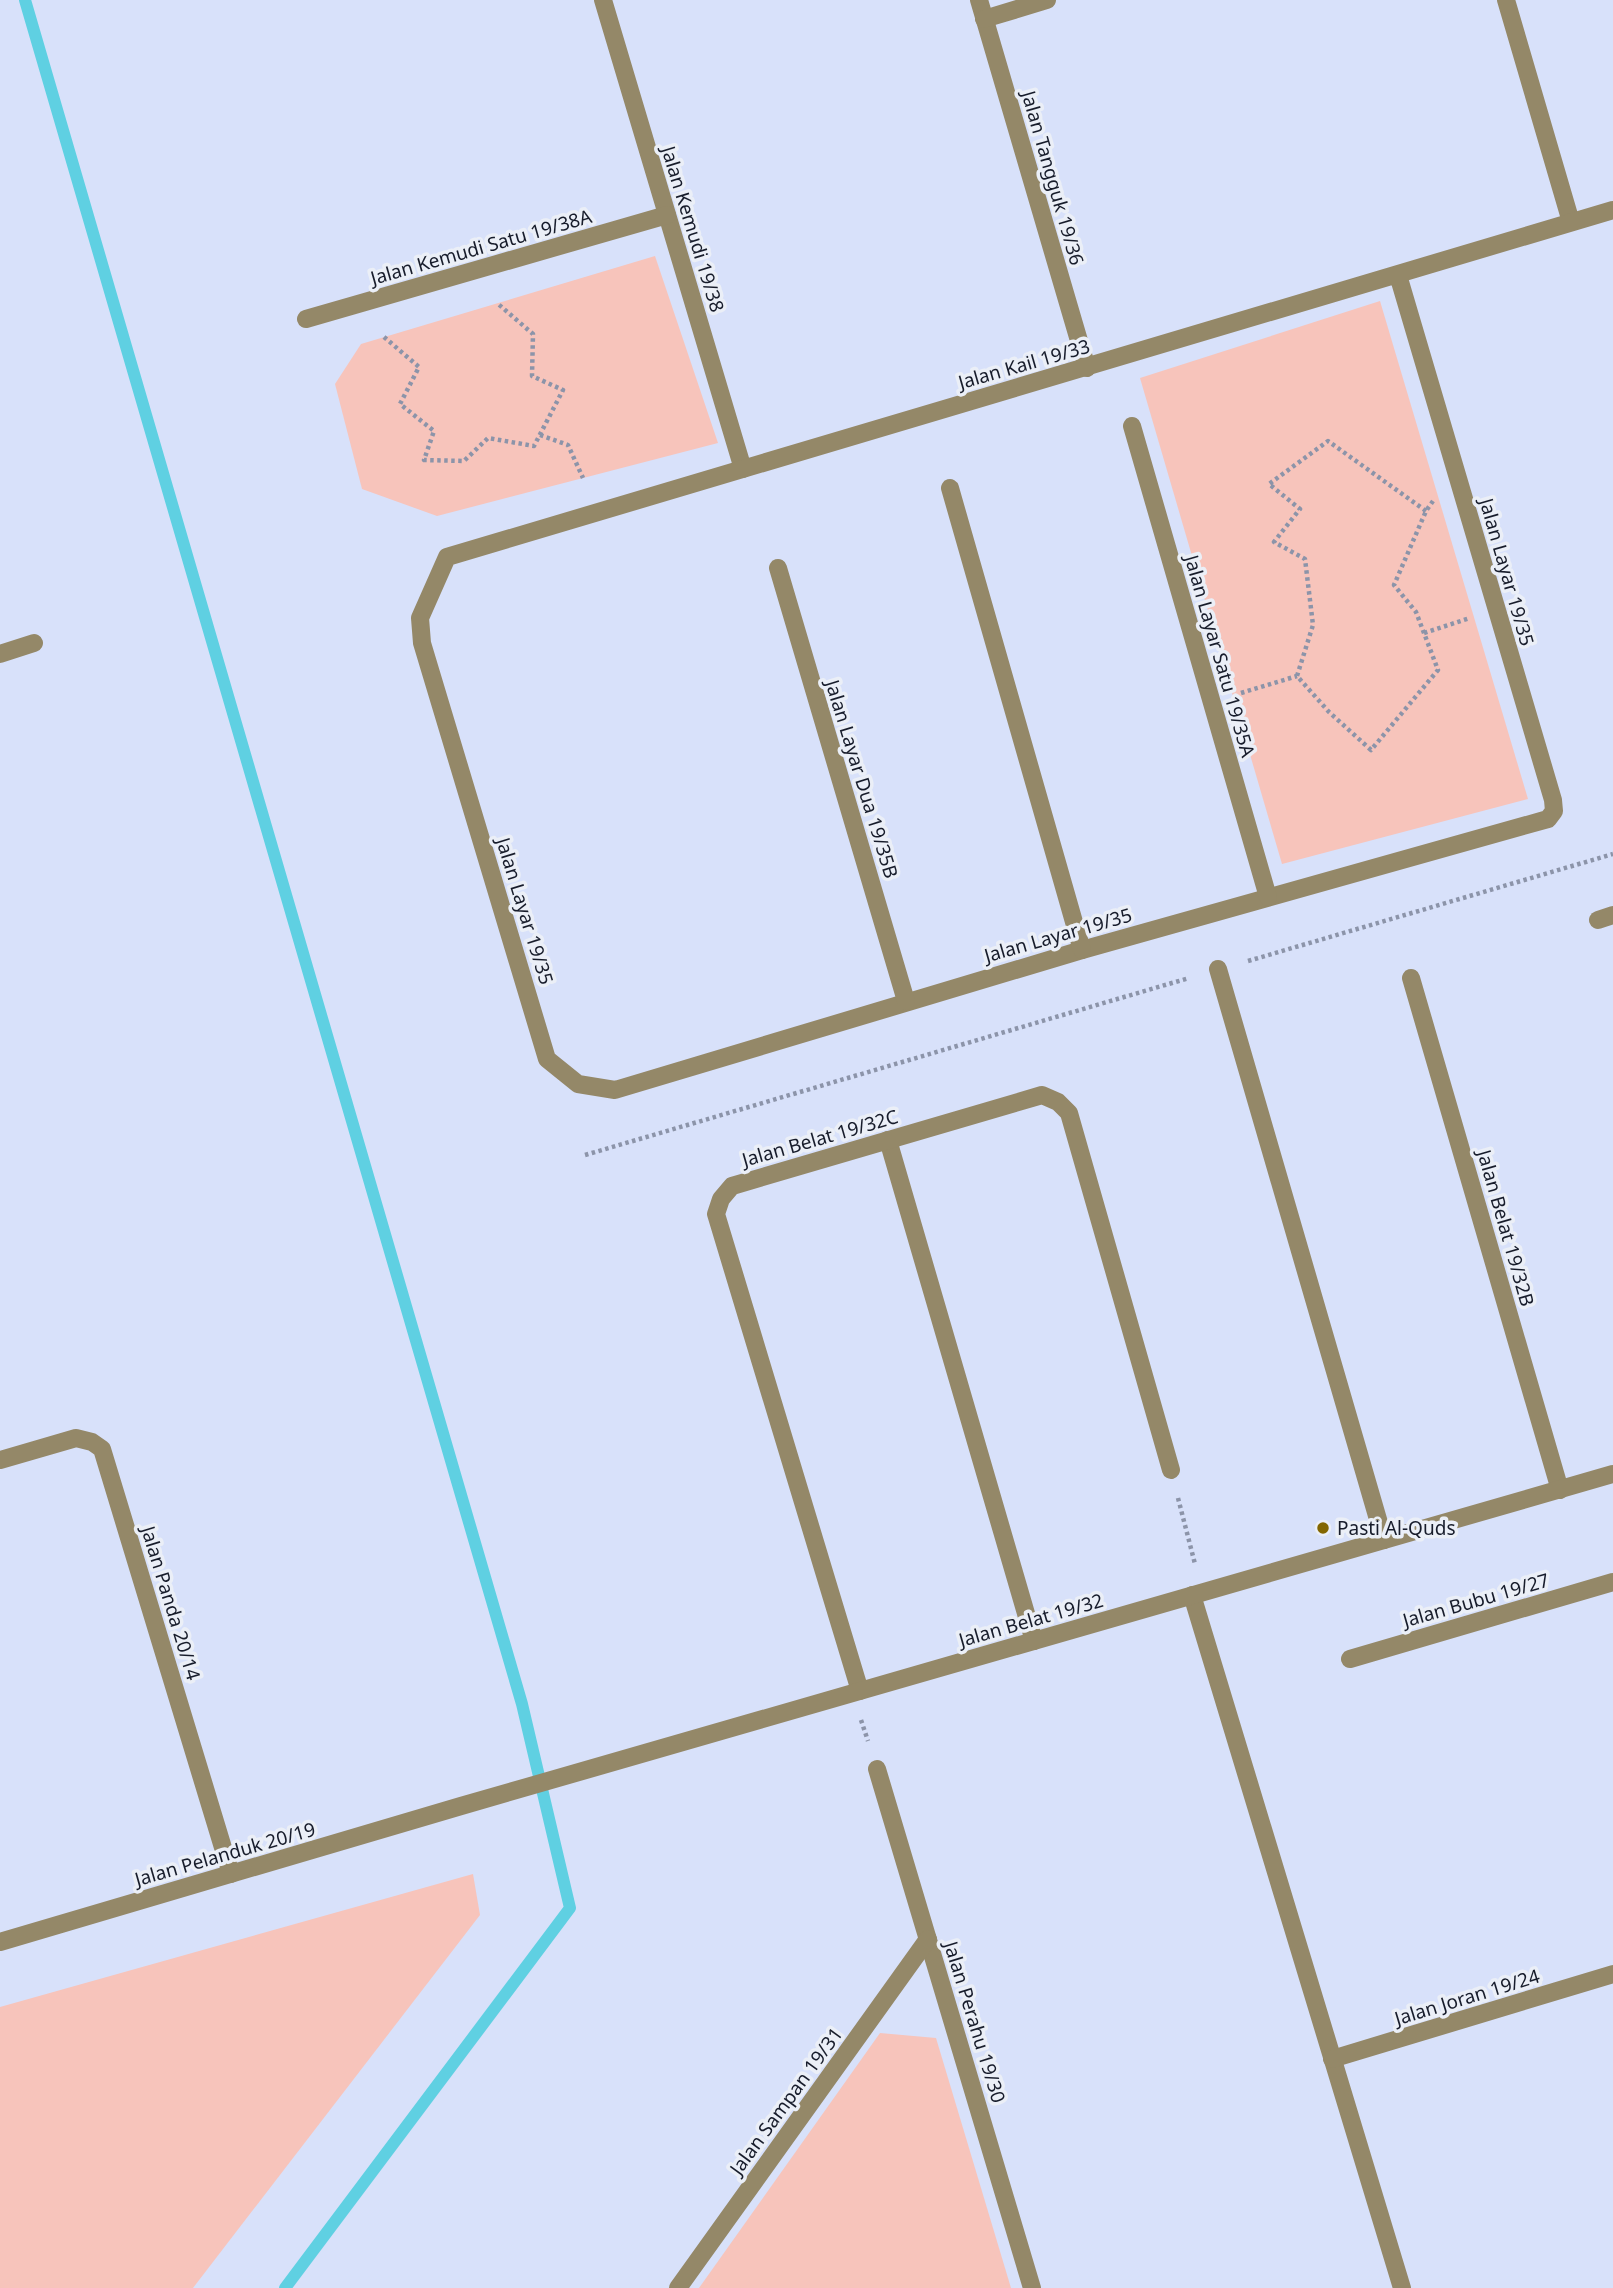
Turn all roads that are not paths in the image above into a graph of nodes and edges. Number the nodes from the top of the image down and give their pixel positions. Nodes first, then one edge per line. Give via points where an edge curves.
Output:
1 (603, 0) edge
2 (979, 0) edge
3 (1047, 0) edge
4 (1506, 0) edge
5 (984, 19) junction
6 (1613, 210) edge
7 (667, 215) junction
8 (1571, 222) junction
9 (1398, 275) junction
10 (306, 319) dead end
11 (1087, 368) junction
12 (1132, 426) dead end
13 (743, 469) junction
14 (950, 488) dead end
15 (447, 557) joint
16 (778, 568) dead end
17 (34, 643) dead end
18 (0, 654) edge
19 (1268, 897) junction
20 (1082, 950) junction
21 (1218, 969) road end
22 (1411, 978) dead end
23 (906, 1001) junction
24 (888, 1140) junction
25 (0, 1460) edge
26 (1171, 1469) road end
27 (1613, 1474) edge
28 (1560, 1489) junction
29 (1384, 1541) junction
30 (1613, 1582) edge
31 (1197, 1594) junction
32 (1034, 1641) junction
33 (1350, 1659) dead end
34 (856, 1693) junction
35 (877, 1769) road end
36 (461, 1806) joint
37 (231, 1874) junction
38 (928, 1939) junction
39 (0, 1942) edge
40 (1613, 1974) edge
41 (1332, 2059) junction
42 (678, 2288) edge
43 (1032, 2288) edge
44 (1402, 2288) edge

1 - 7 street, Jalan Kemudi 19/38
2 - 5 street, Jalan Tangguk 19/36
3 - 5 street
4 - 8 street
5 - 11 street, Jalan Tangguk 19/36
6 - 8 street, Jalan Kail 19/33
7 - 10 street, Jalan Kemudi Satu 19/38A
7 - 13 street, Jalan Kemudi 19/38
8 - 9 street, Jalan Kail 19/33
9 - 11 street, Jalan Kail 19/33
9 - 19 street, Jalan Layar 19/35 via 1554,811 1548,819
11 - 13 street, Jalan Kail 19/33
12 - 19 street, Jalan Layar Satu 19/35A
13 - 15 street, Jalan Kail 19/33
14 - 20 street
15 - 23 street, Jalan Layar 19/35 via 420,618 422,643 547,1059 578,1084 615,1090
16 - 23 street, Jalan Layar Dua 19/35B
17 - 18 street
19 - 20 street, Jalan Layar 19/35
20 - 23 street, Jalan Layar 19/35
21 - 29 street
22 - 28 street, Jalan Belat 19/32B
24 - 26 street, Jalan Belat 19/32C via 1042,1095 1069,1113
24 - 32 street
24 - 34 street, Jalan Belat 19/32C via 732,1186 716,1214
25 - 37 street, Jalan Panda 20/14 via 76,1438 102,1449
27 - 28 street, Jalan Belat 19/32
28 - 29 street, Jalan Belat 19/32
29 - 31 street, Jalan Belat 19/32
30 - 33 street, Jalan Bubu 19/27
31 - 32 street, Jalan Belat 19/32
31 - 41 street
32 - 34 street, Jalan Belat 19/32
34 - 36 street, Jalan Belat 19/32
35 - 38 street, Jalan Perahu 19/30
36 - 37 street, Jalan Pelanduk 20/19
37 - 39 street, Jalan Pelanduk 20/19
38 - 42 street, Jalan Sampan 19/31
38 - 43 street, Jalan Perahu 19/30
40 - 41 street, Jalan Joran 19/24
41 - 44 street

